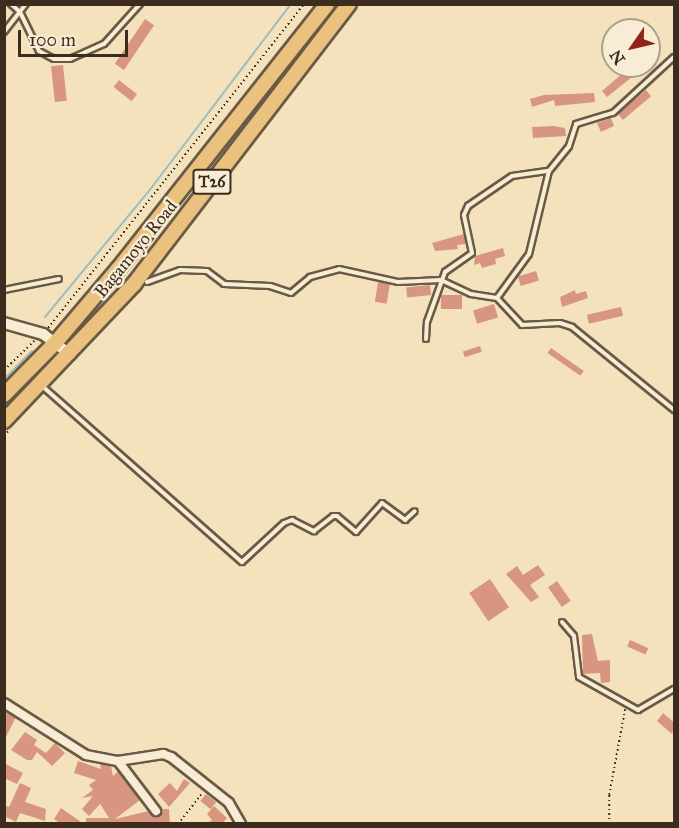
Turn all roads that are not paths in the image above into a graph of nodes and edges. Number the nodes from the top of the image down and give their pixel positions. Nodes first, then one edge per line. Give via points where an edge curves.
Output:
1 (12, 4) edge
2 (26, 4) edge
3 (140, 4) edge
4 (327, 4) edge
5 (349, 4) edge
6 (20, 12) junction
7 (4, 32) edge
8 (675, 57) edge
9 (549, 171) junction
10 (59, 279) dead end
11 (441, 280) junction
12 (147, 282) dead end
13 (4, 290) edge
14 (497, 298) junction
15 (4, 323) edge
16 (426, 339) dead end
17 (56, 342) junction
18 (70, 354) junction
19 (41, 384) junction
20 (4, 395) edge
21 (675, 410) edge
22 (4, 421) edge
23 (415, 511) dead end
24 (562, 622) dead end
25 (675, 689) edge
26 (4, 703) edge
27 (118, 761) junction
28 (156, 811) dead end
29 (241, 824) edge

1 - 6 lane
2 - 6 lane
3 - 6 lane via 104,44 70,59 54,59 39,51
4 - 17 highway, Bagamoyo Road / T26
5 - 18 highway, Bagamoyo Road / T26 via 134,285
6 - 7 lane
8 - 9 lane via 613,113 576,124 569,146
9 - 11 lane via 512,176 477,197 464,215 472,253 448,269
9 - 14 lane via 529,254
10 - 13 lane
11 - 12 lane via 398,282 339,269 310,277 291,293 270,286 224,284 207,271 180,270
11 - 14 lane via 471,294
11 - 16 lane
14 - 21 lane via 522,325 560,323 572,327
15 - 17 main road via 43,334
17 - 18 main road
17 - 20 highway, Bagamoyo Road / T26
18 - 19 highway, Bagamoyo Road / T26
19 - 22 highway, Bagamoyo Road / T26
19 - 23 lane via 242,562 292,520 314,531 333,516 356,532 382,503 405,520
24 - 25 lane via 574,636 579,677 638,710
26 - 27 street via 76,750
27 - 28 street
27 - 29 street via 163,754 230,803

